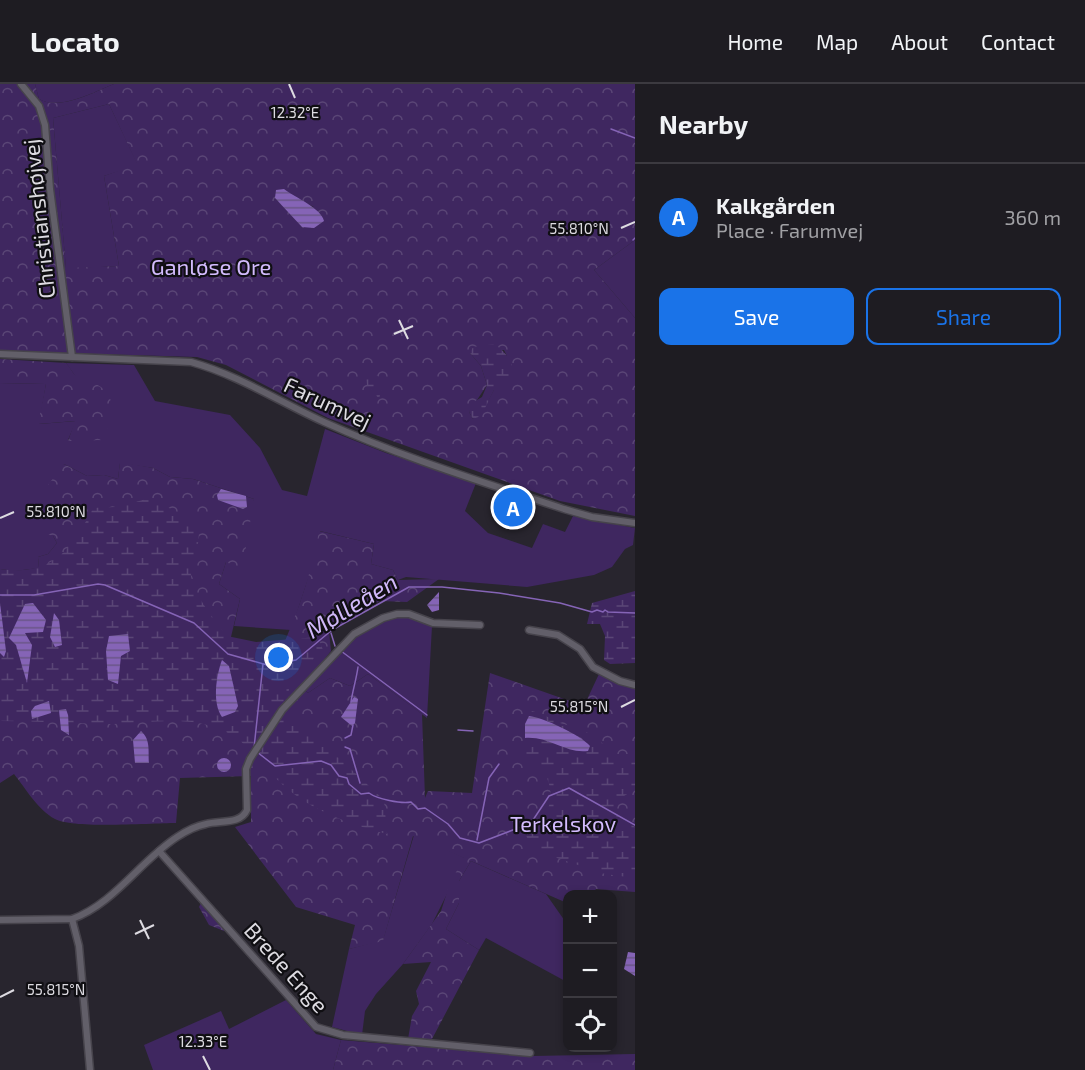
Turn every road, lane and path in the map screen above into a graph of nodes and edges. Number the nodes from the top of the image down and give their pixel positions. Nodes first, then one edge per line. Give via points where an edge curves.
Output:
1 (21, 84) edge
2 (0, 354) edge
3 (72, 357) junction
4 (635, 523) edge
5 (480, 625) dead end
6 (529, 630) dead end
7 (635, 685) edge
8 (159, 851) junction
9 (72, 919) junction
10 (0, 920) edge
11 (530, 1053) dead end
12 (90, 1070) edge

1 - 3 street, Christianshøjvej via 39,106 45,124
2 - 3 street, Farumvej
3 - 4 street, Farumvej via 191,362 215,368 389,449 573,512
5 - 8 street via 433,623 397,614 354,634 282,710 250,759 246,769 245,815 192,829
6 - 7 street via 558,635 580,649 593,667
8 - 9 street via 92,910
8 - 11 street, Brede Enge via 316,1027 342,1035
9 - 10 street
9 - 12 street via 79,946

